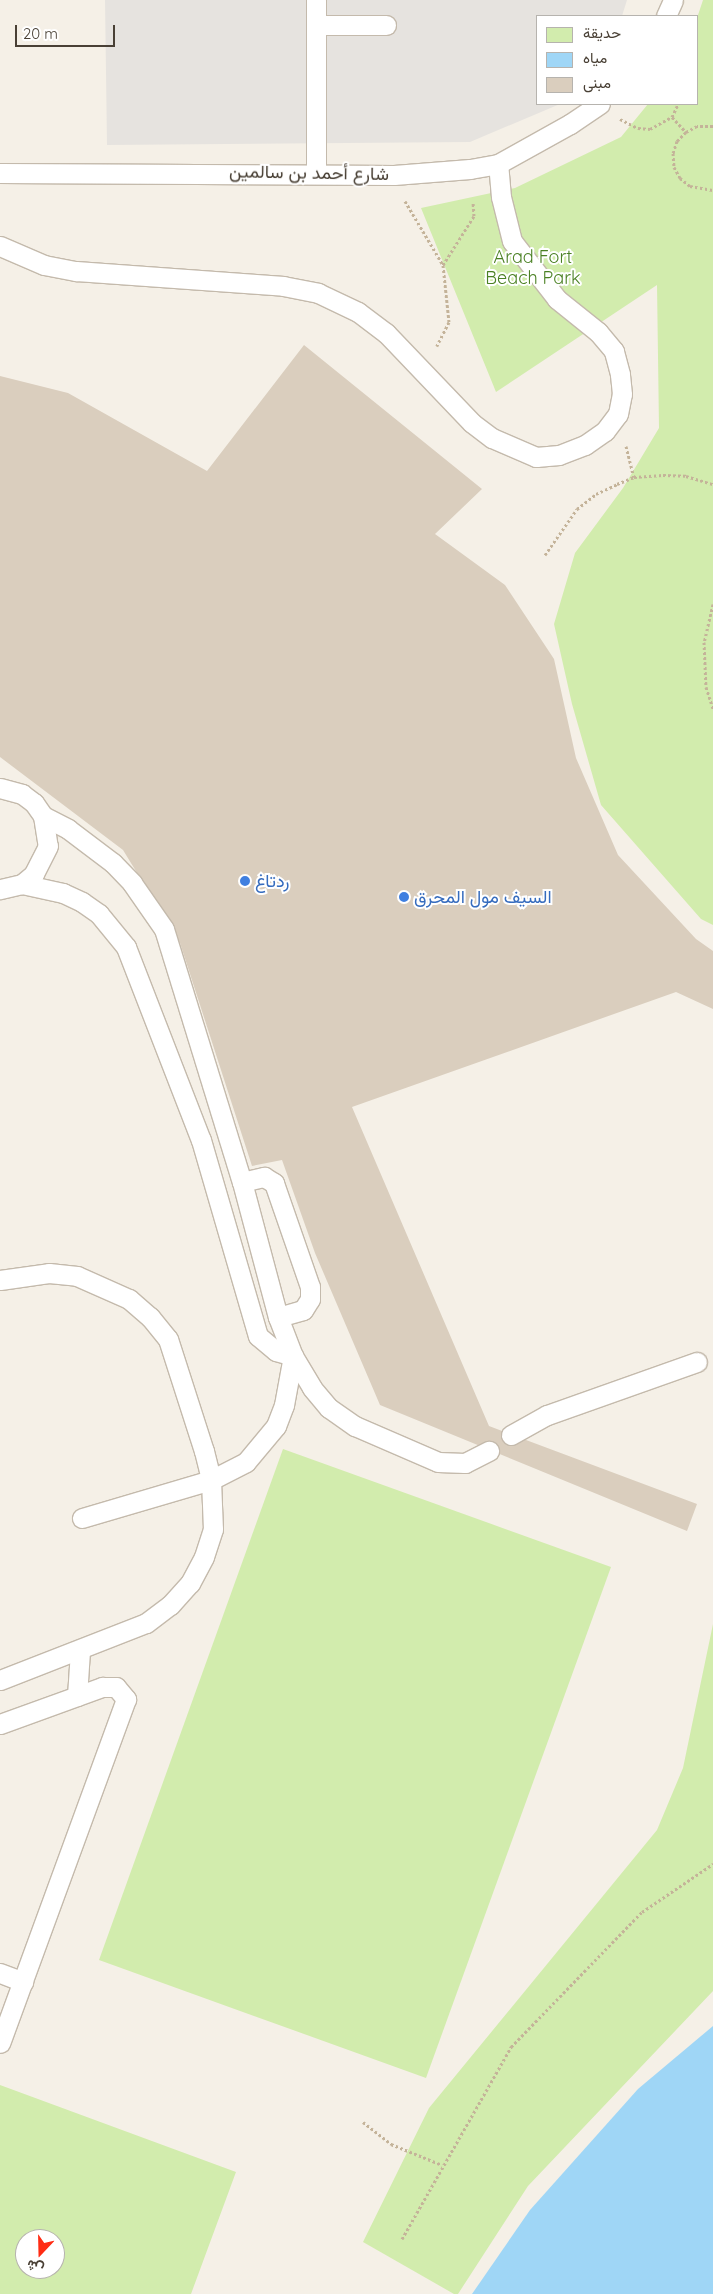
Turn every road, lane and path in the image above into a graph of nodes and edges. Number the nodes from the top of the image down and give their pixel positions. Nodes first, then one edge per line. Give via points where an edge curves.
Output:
1 (316, 0) edge
2 (673, 0) edge
3 (666, 15) edge
4 (316, 25) junction
5 (386, 25) dead end
6 (598, 105) edge
7 (601, 105) edge
8 (678, 105) edge
9 (672, 117) junction
10 (713, 126) edge
11 (686, 132) junction
12 (498, 164) junction
13 (316, 172) junction
14 (0, 173) edge
15 (713, 190) edge
16 (409, 209) dead end
17 (474, 216) dead end
18 (0, 246) edge
19 (443, 265) junction
20 (449, 322) dead end
21 (713, 484) edge
22 (545, 555) dead end
23 (713, 604) edge
24 (713, 708) edge
25 (0, 788) edge
26 (43, 816) junction
27 (22, 884) junction
28 (0, 889) edge
29 (242, 1182) junction
30 (0, 1280) edge
31 (278, 1317) junction
32 (293, 1356) junction
33 (697, 1362) dead end
34 (512, 1435) dead end
35 (488, 1451) dead end
36 (211, 1480) junction
37 (82, 1518) dead end
38 (80, 1651) junction
39 (0, 1680) edge
40 (77, 1696) junction
41 (0, 1724) edge
42 (713, 1864) edge
43 (0, 1973) edge
44 (22, 1982) junction
45 (0, 2043) edge
46 (363, 2122) dead end
47 (442, 2165) junction
48 (402, 2239) dead end

1 - 4 lane
2 - 3 lane
4 - 5 lane
4 - 13 lane
6 - 12 lane, شارع أحمد بن سالمين
7 - 9 path via 638,128 656,127
8 - 9 path
9 - 11 path
10 - 11 path via 697,126
11 - 15 path via 677,141 673,153 674,167 690,186
12 - 13 lane, شارع أحمد بن سالمين via 402,174
12 - 18 lane via 501,197 512,241 557,299 598,332 614,351 620,374 622,394 618,414 605,431 585,445 559,455 536,457 492,438 472,423 386,333 352,308 318,293 283,286 76,271 44,265
13 - 14 lane, شارع أحمد بن سالمين
16 - 19 path
17 - 19 path
19 - 20 path
21 - 22 path via 663,475 634,477 617,484 596,494 578,509
23 - 24 path via 704,642 706,687
25 - 26 lane via 22,794
26 - 27 lane via 48,831 46,854 34,874
26 - 29 lane via 68,829 113,862 164,929
27 - 28 lane
27 - 32 lane via 63,893 82,902 104,920 126,947 201,1140 258,1336 276,1352
29 - 31 lane
29 - 31 lane via 264,1177 274,1183 310,1287 310,1299 302,1310
30 - 36 lane via 49,1272 77,1276 104,1285 129,1299 150,1317 168,1340
31 - 32 lane
32 - 35 lane via 312,1388 329,1408 355,1426 438,1462 465,1463
32 - 36 lane via 284,1406 276,1426 246,1462
33 - 34 lane via 554,1412
36 - 37 lane
36 - 38 lane via 213,1529 204,1557 190,1583 170,1605 146,1623
38 - 39 lane
38 - 40 lane
40 - 41 lane
40 - 44 lane via 102,1687 116,1687 122,1692 126,1707
42 - 47 path via 642,1912 512,2047
43 - 44 lane
44 - 45 lane
46 - 47 path via 391,2144
47 - 48 path

